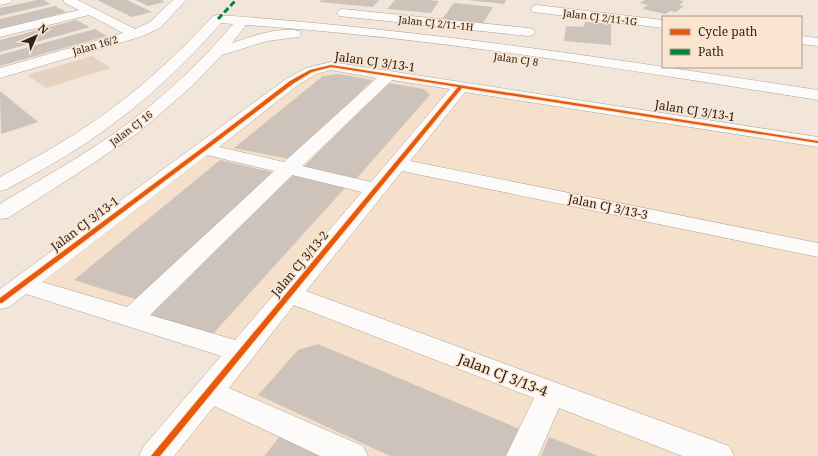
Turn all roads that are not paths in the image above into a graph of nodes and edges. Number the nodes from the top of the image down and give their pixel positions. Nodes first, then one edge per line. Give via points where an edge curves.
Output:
1 (6, 0) edge
2 (69, 0) edge
3 (180, 0) edge
4 (0, 1) edge
5 (538, 5) edge
6 (91, 11) junction
7 (343, 13) dead end
8 (215, 22) joint
9 (239, 24) junction
10 (662, 24) edge
11 (301, 32) junction
12 (528, 32) junction
13 (0, 33) edge
14 (135, 34) junction
15 (802, 40) edge
16 (818, 42) edge
17 (217, 52) junction
18 (517, 54) junction
19 (0, 73) edge
20 (390, 75) junction
21 (461, 86) junction
22 (818, 99) edge
23 (818, 142) edge
24 (204, 149) junction
25 (397, 164) junction
26 (288, 168) junction
27 (0, 185) edge
28 (376, 189) junction
29 (0, 212) edge
30 (818, 250) edge
31 (23, 284) junction
32 (289, 294) junction
33 (0, 301) edge
34 (131, 318) junction
35 (240, 352) junction
36 (208, 391) junction
37 (551, 394) junction
38 (155, 456) edge
39 (352, 456) edge
40 (522, 456) edge
41 (718, 456) edge

1 - 4 street
2 - 6 street
3 - 14 street, Jalan 16/2 via 155,25
5 - 10 street, Jalan CJ 2/11-1G
5 - 12 street
6 - 13 street
6 - 14 street
7 - 12 street, Jalan CJ 2/11-1H
8 - 9 street, Jalan CJ 8
8 - 27 street, Jalan CJ 16 via 160,79 104,123 51,157
9 - 11 street, Jalan CJ 8
9 - 17 street, Jalan CJ 16
9 - 18 street, Jalan CJ 8 via 422,37
11 - 17 street via 266,37
11 - 18 street, Jalan CJ 8
12 - 18 street
14 - 19 street, Jalan 16/2
15 - 16 street
17 - 29 street, Jalan CJ 16 via 186,83 133,128
18 - 22 street, Jalan CJ 8
20 - 21 street, Jalan CJ 3/13-1
20 - 24 street, Jalan CJ 3/13-1 via 331,66 311,71 292,82
20 - 26 street
21 - 23 street, Jalan CJ 3/13-1
21 - 25 street, Jalan CJ 3/13-2
24 - 26 street
24 - 31 street, Jalan CJ 3/13-1
25 - 28 street, Jalan CJ 3/13-2
25 - 30 street, Jalan CJ 3/13-3
26 - 28 street
26 - 34 street
28 - 32 street, Jalan CJ 3/13-2
31 - 33 street, Jalan CJ 3/13-1
31 - 34 street
32 - 35 street, Jalan CJ 3/13-2
32 - 37 street, Jalan CJ 3/13-4
34 - 35 street
35 - 36 street, Jalan CJ 3/13-2
36 - 38 street, Jalan CJ 3/13-2
36 - 39 street
37 - 40 street
37 - 41 street, Jalan CJ 3/13-4

